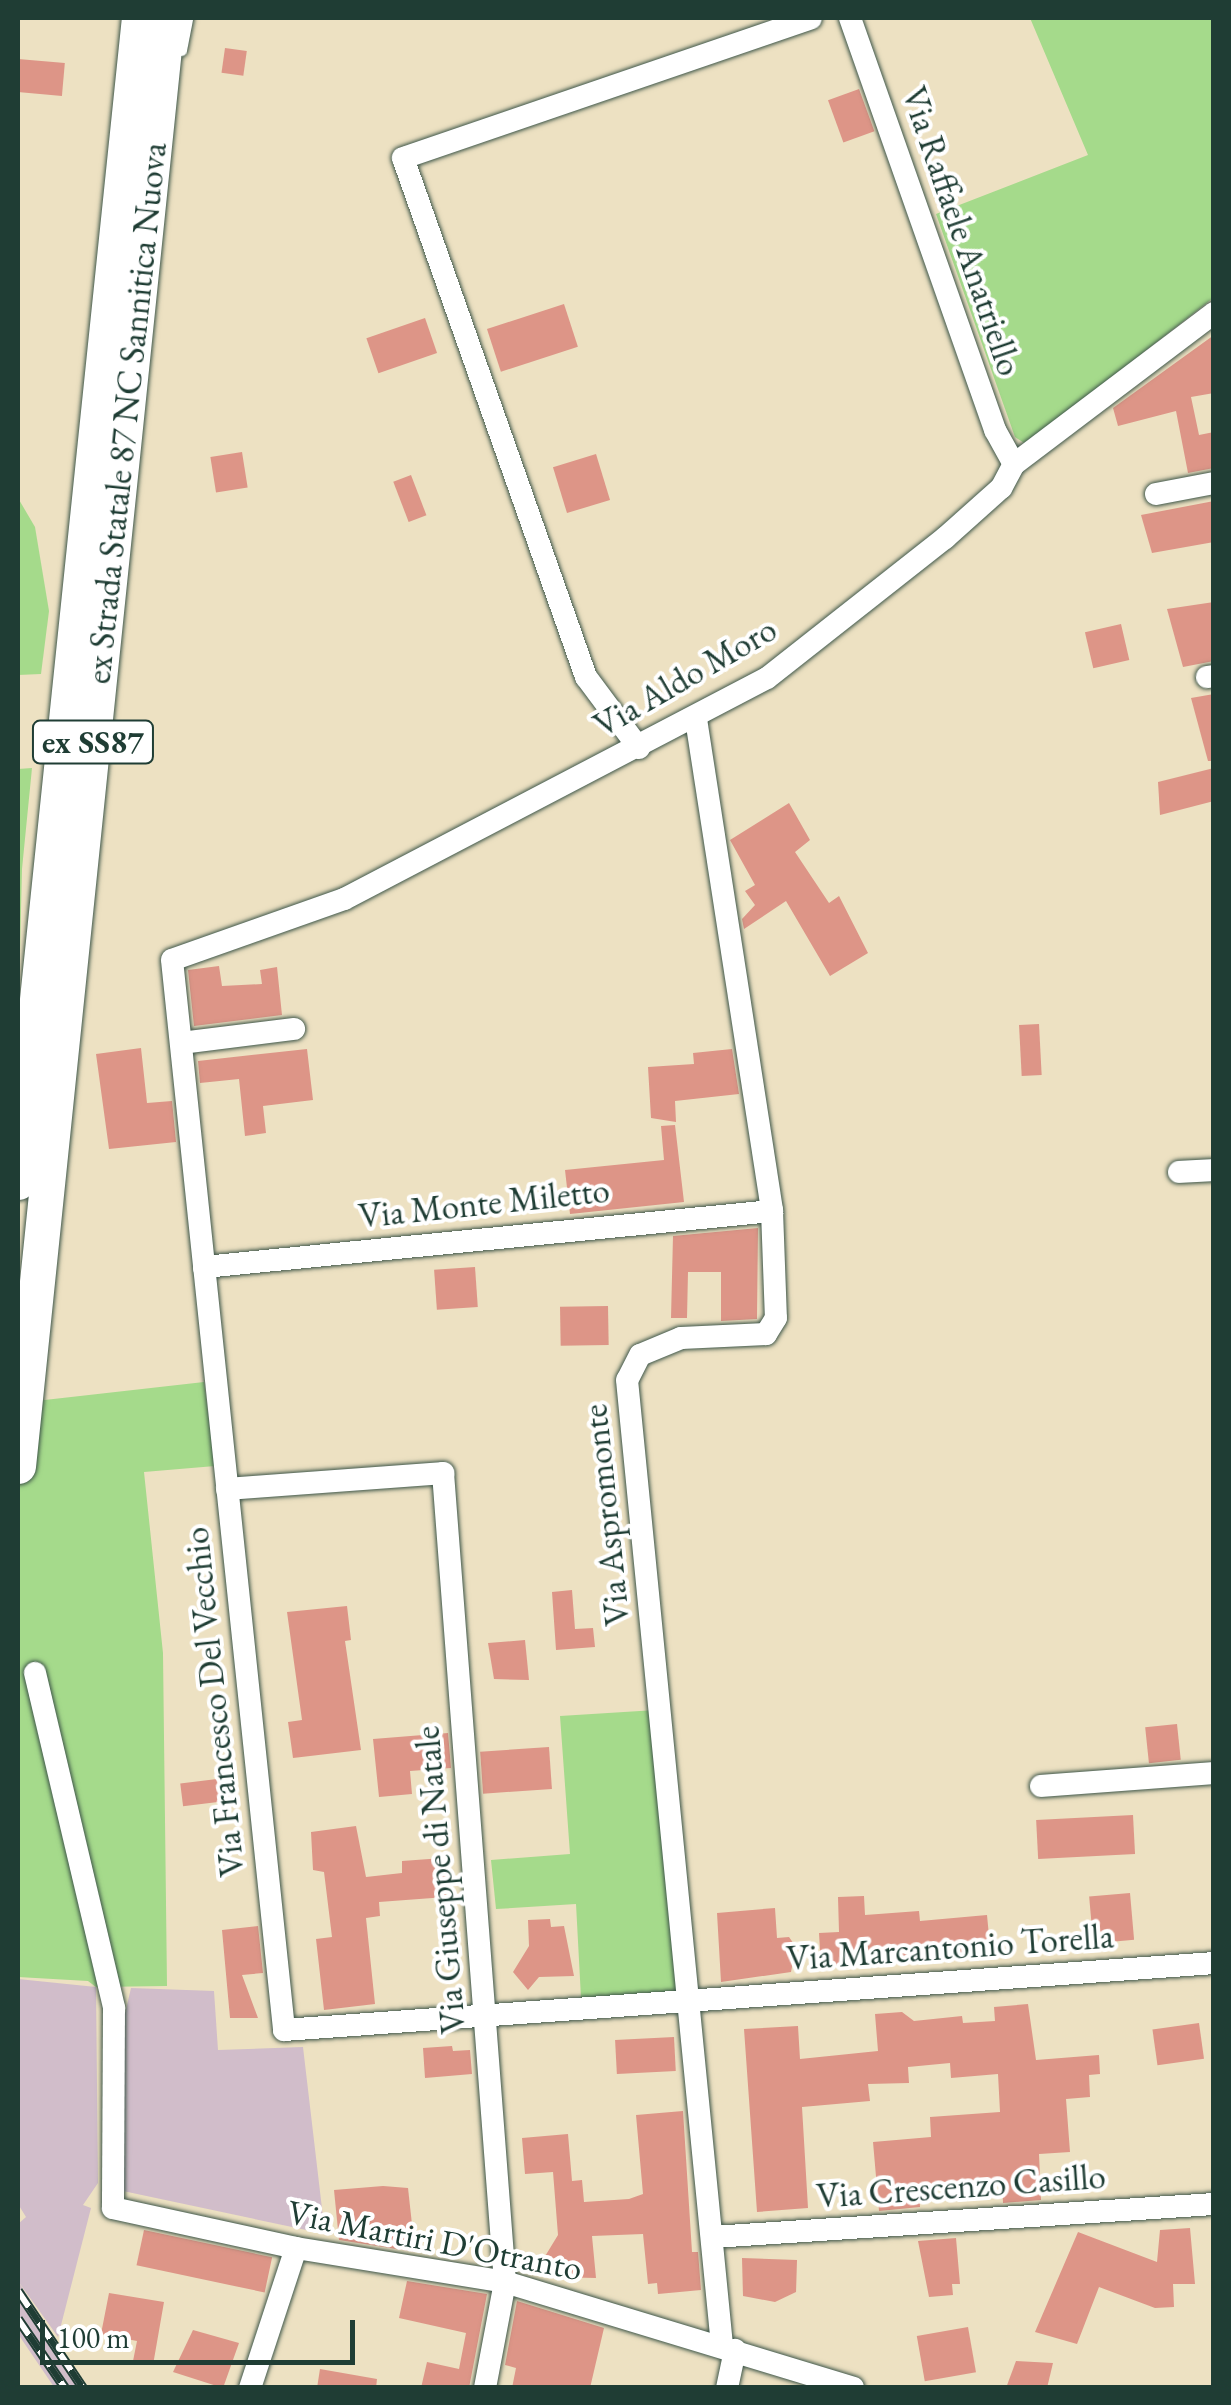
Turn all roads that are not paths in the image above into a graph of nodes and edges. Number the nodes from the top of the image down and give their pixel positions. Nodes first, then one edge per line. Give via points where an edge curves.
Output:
1 (126, 18) edge
2 (139, 18) edge
3 (167, 18) edge
4 (187, 18) edge
5 (811, 18) edge
6 (850, 18) edge
7 (179, 70) dead end
8 (177, 85) dead end
9 (128, 124) junction
10 (143, 240) junction
11 (1214, 312) edge
12 (1014, 464) junction
13 (1214, 483) edge
14 (1156, 494) dead end
15 (696, 719) junction
16 (639, 748) junction
17 (172, 960) joint
18 (294, 1029) dead end
19 (180, 1043) junction
20 (1214, 1170) edge
21 (1179, 1172) dead end
22 (18, 1182) edge
23 (772, 1211) junction
24 (204, 1267) junction
25 (18, 1466) edge
26 (227, 1489) junction
27 (35, 1673) dead end
28 (1214, 1773) edge
29 (1041, 1786) dead end
30 (1214, 1962) edge
31 (692, 2001) junction
32 (486, 2016) junction
33 (1214, 2204) edge
34 (713, 2238) junction
35 (296, 2248) junction
36 (505, 2282) junction
37 (729, 2348) junction
38 (250, 2388) edge
39 (485, 2388) edge
40 (727, 2388) edge
41 (853, 2388) edge

1 - 9 lane
2 - 9 highway, ex Strada Statale 87 NC Sannitica Nuova
3 - 10 highway, ex Strada Statale 87 NC Sannitica Nuova / ex SS87
4 - 7 lane
5 - 16 street via 403,158 586,677
6 - 12 street, Via Raffaele Anatriello via 995,430
8 - 10 lane
9 - 22 highway, ex Strada Statale 87 NC Sannitica Nuova
10 - 25 highway, ex Strada Statale 87 NC Sannitica Nuova / ex SS87
11 - 12 street, Via Aldo Moro
12 - 15 street, Via Aldo Moro via 1000,488 945,538 767,678
13 - 14 street
15 - 16 street, Via Aldo Moro
15 - 23 street, Via Aspromonte
16 - 17 street, Via Aldo Moro via 344,898
17 - 19 street, Via Francesco Del Vecchio
18 - 19 street
19 - 24 street, Via Francesco Del Vecchio
20 - 21 street
23 - 24 street, Via Monte Miletto
23 - 31 street, Via Aspromonte via 776,1318 766,1334 681,1338 640,1356 627,1380
24 - 26 street, Via Francesco Del Vecchio
26 - 32 street, Via Francesco Del Vecchio via 284,2030
26 - 32 street, Via Giuseppe di Natale via 443,1473
27 - 35 street, Via Martiri D'Otranto via 114,2008 113,2208
28 - 29 street
30 - 31 street, Via Marcantonio Torella
31 - 32 street, Via Francesco Del Vecchio
31 - 34 street
32 - 36 street, Via Giuseppe di Natale
33 - 34 street, Via Crescenzo Casillo
34 - 37 street
35 - 36 street, Via Martiri D'Otranto
35 - 38 street
36 - 37 street, Via Martiri D'Otranto
36 - 39 street, Via Giuseppe di Natale
37 - 40 street
37 - 41 street, Via Martiri D'Otranto

